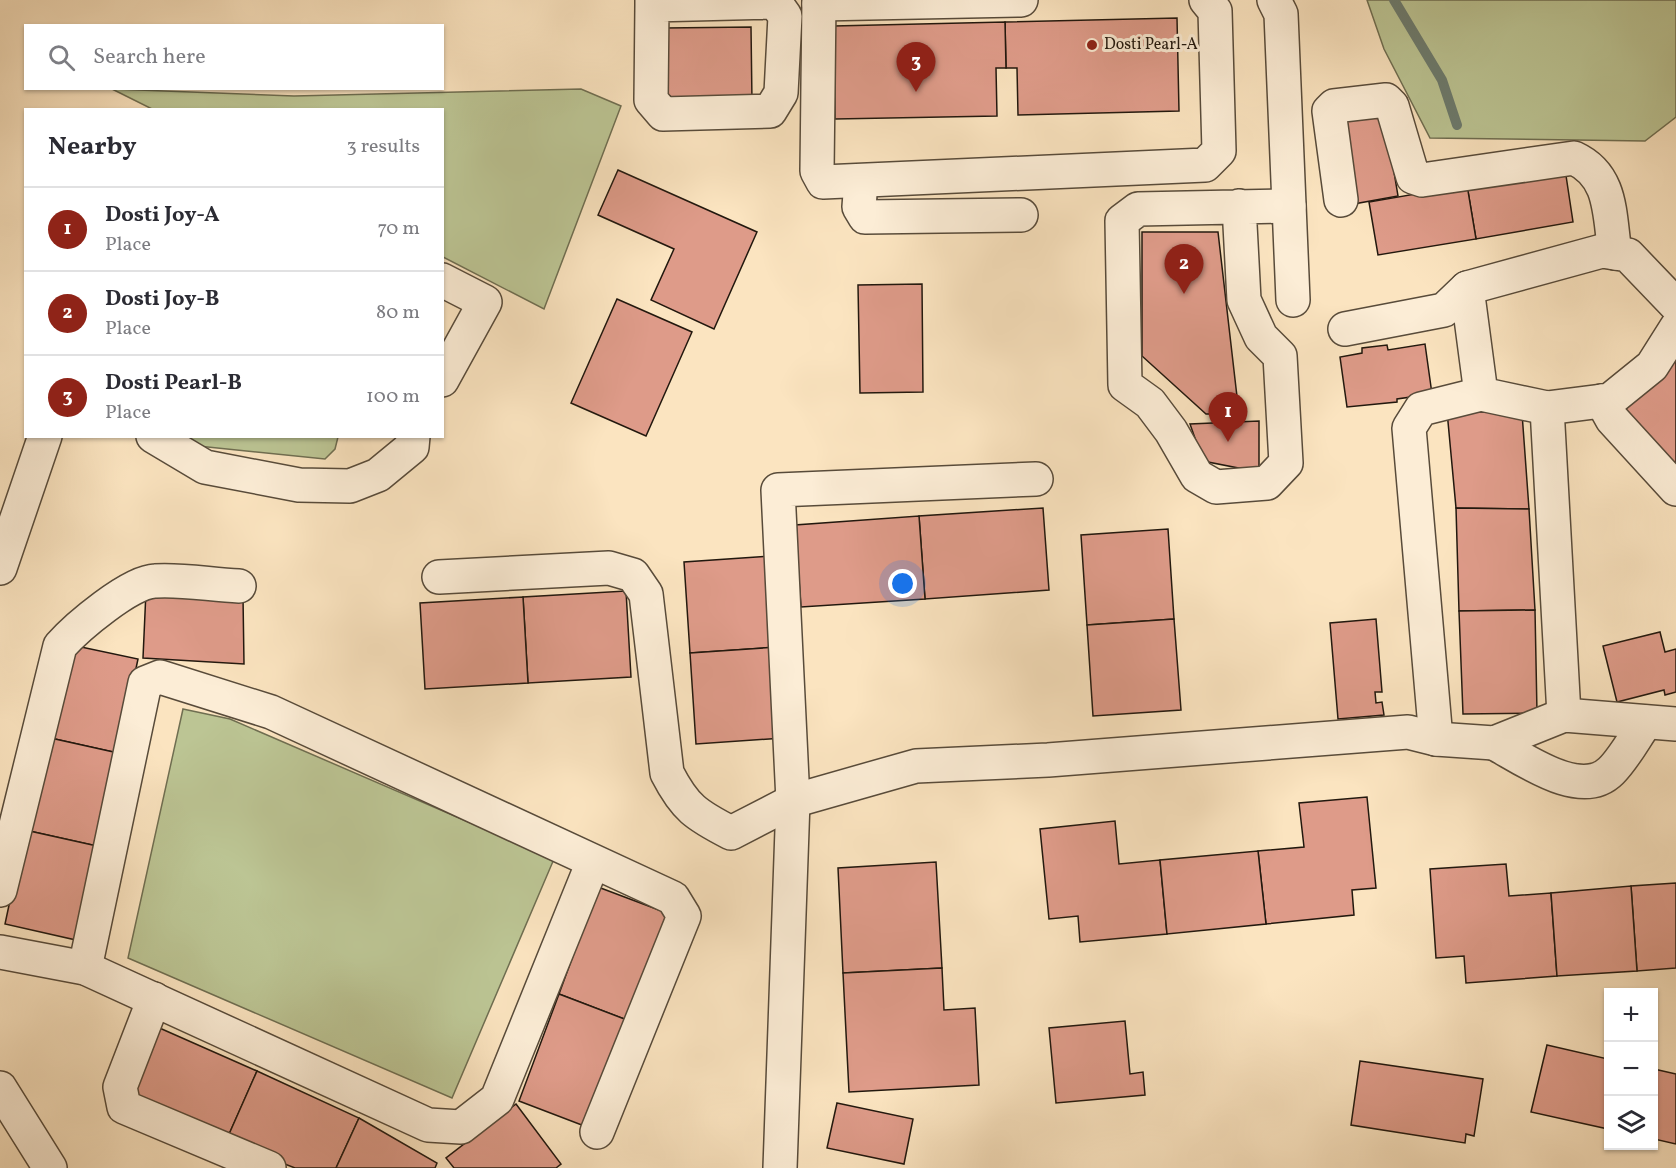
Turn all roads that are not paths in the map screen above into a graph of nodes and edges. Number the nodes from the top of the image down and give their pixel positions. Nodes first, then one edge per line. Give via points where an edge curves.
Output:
1 (1021, 0) edge
2 (1206, 0) edge
3 (1274, 0) edge
4 (652, 2) edge
5 (819, 2) edge
6 (861, 181) junction
7 (1341, 200) dead end
8 (1239, 206) junction
9 (1289, 206) junction
10 (1021, 215) dead end
11 (1615, 253) junction
12 (444, 282) edge
13 (1467, 288) junction
14 (1293, 300) dead end
15 (1676, 305) edge
16 (1676, 328) edge
17 (1345, 329) dead end
18 (444, 376) edge
19 (1481, 394) junction
20 (1602, 401) junction
21 (1547, 408) junction
22 (44, 438) edge
23 (156, 438) edge
24 (413, 438) edge
25 (1036, 479) dead end
26 (1676, 489) edge
27 (0, 568) edge
28 (439, 577) dead end
29 (239, 586) dead end
30 (1564, 715) junction
31 (1661, 723) edge
32 (1436, 739) junction
33 (1494, 743) junction
34 (793, 801) junction
35 (593, 862) junction
36 (0, 890) edge
37 (0, 952) edge
38 (85, 968) junction
39 (154, 999) junction
40 (0, 1088) edge
41 (597, 1132) dead end
42 (50, 1168) edge
43 (269, 1168) edge
44 (780, 1168) edge

1 - 5 street
2 - 6 street via 1215,11 1219,151 1204,165
3 - 9 street via 1281,14
4 - 4 street via 651,100 663,114 770,111 781,93 785,16 775,2
5 - 6 street via 817,171 823,182
6 - 10 street via 859,207 865,217
7 - 11 street via 1329,111 1334,106 1386,100 1392,106 1413,177 1422,180 1574,158 1590,165 1605,185
8 - 8 street via 1138,210 1122,221 1125,385 1150,403 1197,476 1216,487 1267,483 1286,463 1280,356 1261,337 1244,300
8 - 9 street
9 - 14 street
11 - 13 street via 1602,251
11 - 15 street via 1628,255
12 - 18 street via 484,302
13 - 17 street via 1444,310
13 - 19 street
16 - 20 street via 1652,366 1610,400
19 - 21 street
19 - 32 street via 1421,409 1409,428
20 - 21 street
20 - 26 street via 1612,419
21 - 30 street
22 - 27 street
23 - 24 street via 205,467 299,485 350,486 378,475 412,447
25 - 34 street via 778,490
28 - 34 street via 609,568 633,574 646,594 667,773 680,799 705,820 731,833
29 - 36 street via 155,580 138,585 60,645
30 - 31 street
30 - 33 street
31 - 33 street via 1610,772 1587,783 1560,778
32 - 33 street
32 - 34 street via 1401,732 1048,760 916,765
34 - 44 street
35 - 38 street via 271,712 160,677 145,683
35 - 39 street via 497,1099 461,1127 428,1125
35 - 41 street via 673,898 684,916
37 - 38 street
38 - 39 street
39 - 43 street via 120,1087 124,1107
40 - 42 street

